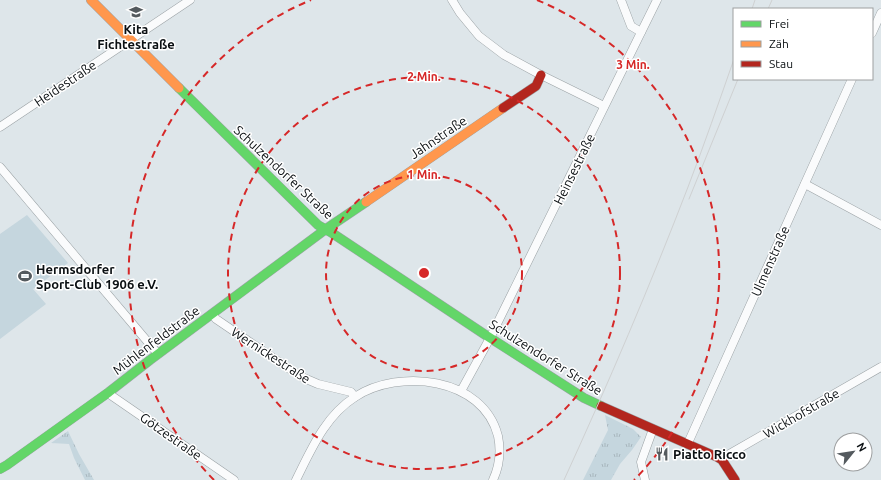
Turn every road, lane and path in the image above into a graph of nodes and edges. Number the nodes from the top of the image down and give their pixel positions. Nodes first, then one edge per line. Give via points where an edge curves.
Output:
1 (91, 0) edge
2 (190, 0) edge
3 (452, 0) edge
4 (621, 0) edge
5 (657, 0) edge
6 (881, 13) edge
7 (873, 31) edge
8 (641, 32) junction
9 (131, 39) junction
10 (542, 75) junction
11 (852, 80) edge
12 (604, 106) junction
13 (0, 126) edge
14 (0, 168) edge
15 (805, 184) junction
16 (881, 225) edge
17 (326, 229) junction
18 (212, 314) junction
19 (490, 338) junction
20 (158, 354) junction
21 (881, 367) edge
22 (461, 391) junction
23 (109, 392) junction
24 (355, 397) junction
25 (652, 428) junction
26 (688, 443) junction
27 (722, 460) junction
28 (0, 469) edge
29 (234, 480) edge
30 (296, 480) edge
31 (494, 480) edge
32 (644, 480) edge
33 (734, 480) edge

1 - 9 street, Schulzendorfer Straße
2 - 9 street, Heidestraße
3 - 10 street via 479,36 504,55
4 - 8 street via 631,26
5 - 8 street, Heinsestraße
6 - 7 street
8 - 12 street, Heinsestraße
9 - 13 street, Heidestraße
9 - 17 street, Schulzendorfer Straße via 280,189 318,225
10 - 12 street
10 - 17 street, Jahnstraße via 536,86
11 - 15 street, Ulmenstraße
12 - 19 street, Heinsestraße
14 - 20 street
15 - 16 street
15 - 26 street, Ulmenstraße
17 - 18 street, Mühlenfeldstraße
17 - 19 street, Schulzendorfer Straße
18 - 20 street, Mühlenfeldstraße
18 - 24 street, Wernickestraße via 304,378 351,392
19 - 22 street, Heinsestraße
19 - 25 street, Schulzendorfer Straße via 584,398
20 - 23 street, Mühlenfeldstraße
21 - 27 street, Wickhofstraße
22 - 24 street via 440,384 399,381 379,385
22 - 31 street via 482,406 496,428 500,455
23 - 28 street, Mühlenfeldstraße
23 - 29 street, Götzestraße
24 - 30 street via 324,427
25 - 26 street, Schulzendorfer Straße
25 - 32 street via 640,462
26 - 27 street, Schulzendorfer Straße
27 - 33 street

